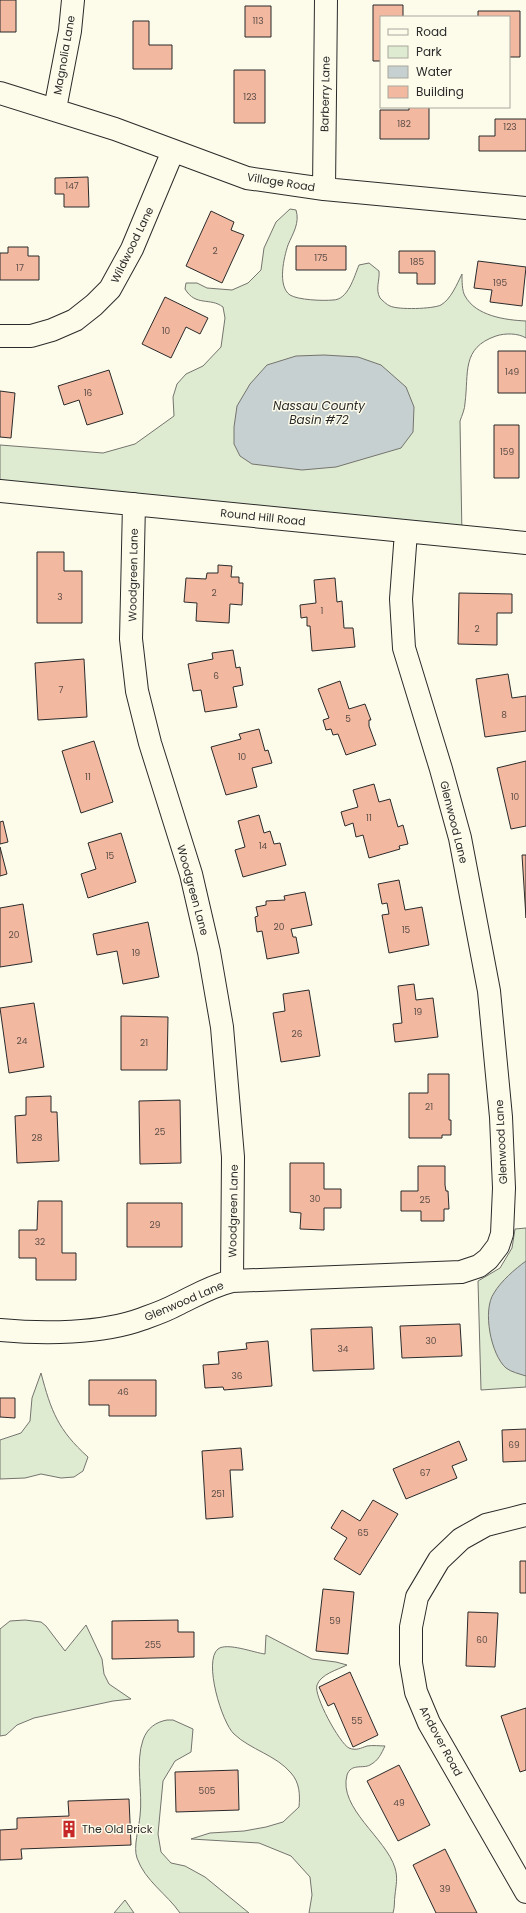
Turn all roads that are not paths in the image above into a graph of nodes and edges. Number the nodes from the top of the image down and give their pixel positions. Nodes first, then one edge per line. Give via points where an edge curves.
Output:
1 (73, 0) edge
2 (326, 0) edge
3 (0, 93) edge
4 (55, 109) junction
5 (174, 151) junction
6 (324, 189) junction
7 (526, 208) edge
8 (0, 336) edge
9 (0, 491) edge
10 (134, 504) junction
11 (406, 532) junction
12 (526, 543) edge
13 (232, 1281) junction
14 (0, 1330) edge
15 (526, 1515) edge
16 (526, 1892) edge

1 - 4 street, Magnolia Lane via 70,31
2 - 6 street, Barberry Lane
3 - 4 street, Village Road
4 - 5 street, Village Road
5 - 6 street, Village Road via 247,178
5 - 8 street, Wildwood Lane via 132,249 110,289 75,320 52,330 31,336
6 - 7 street, Village Road
9 - 10 street, Round Hill Road
10 - 11 street, Round Hill Road
10 - 13 street, Woodgreen Lane via 131,640 137,691 150,744 191,874 209,952 222,1027 233,1157
11 - 12 street, Round Hill Road
11 - 13 street, Glenwood Lane via 401,600 404,648 460,838 489,991 501,1117 504,1188 502,1234 498,1246 488,1259 479,1266 461,1272
13 - 14 street, Glenwood Lane via 207,1289 140,1320 109,1327 62,1332
15 - 16 street, Andover Road via 486,1525 461,1539 439,1560 417,1597 411,1627 411,1663 416,1692 429,1723

